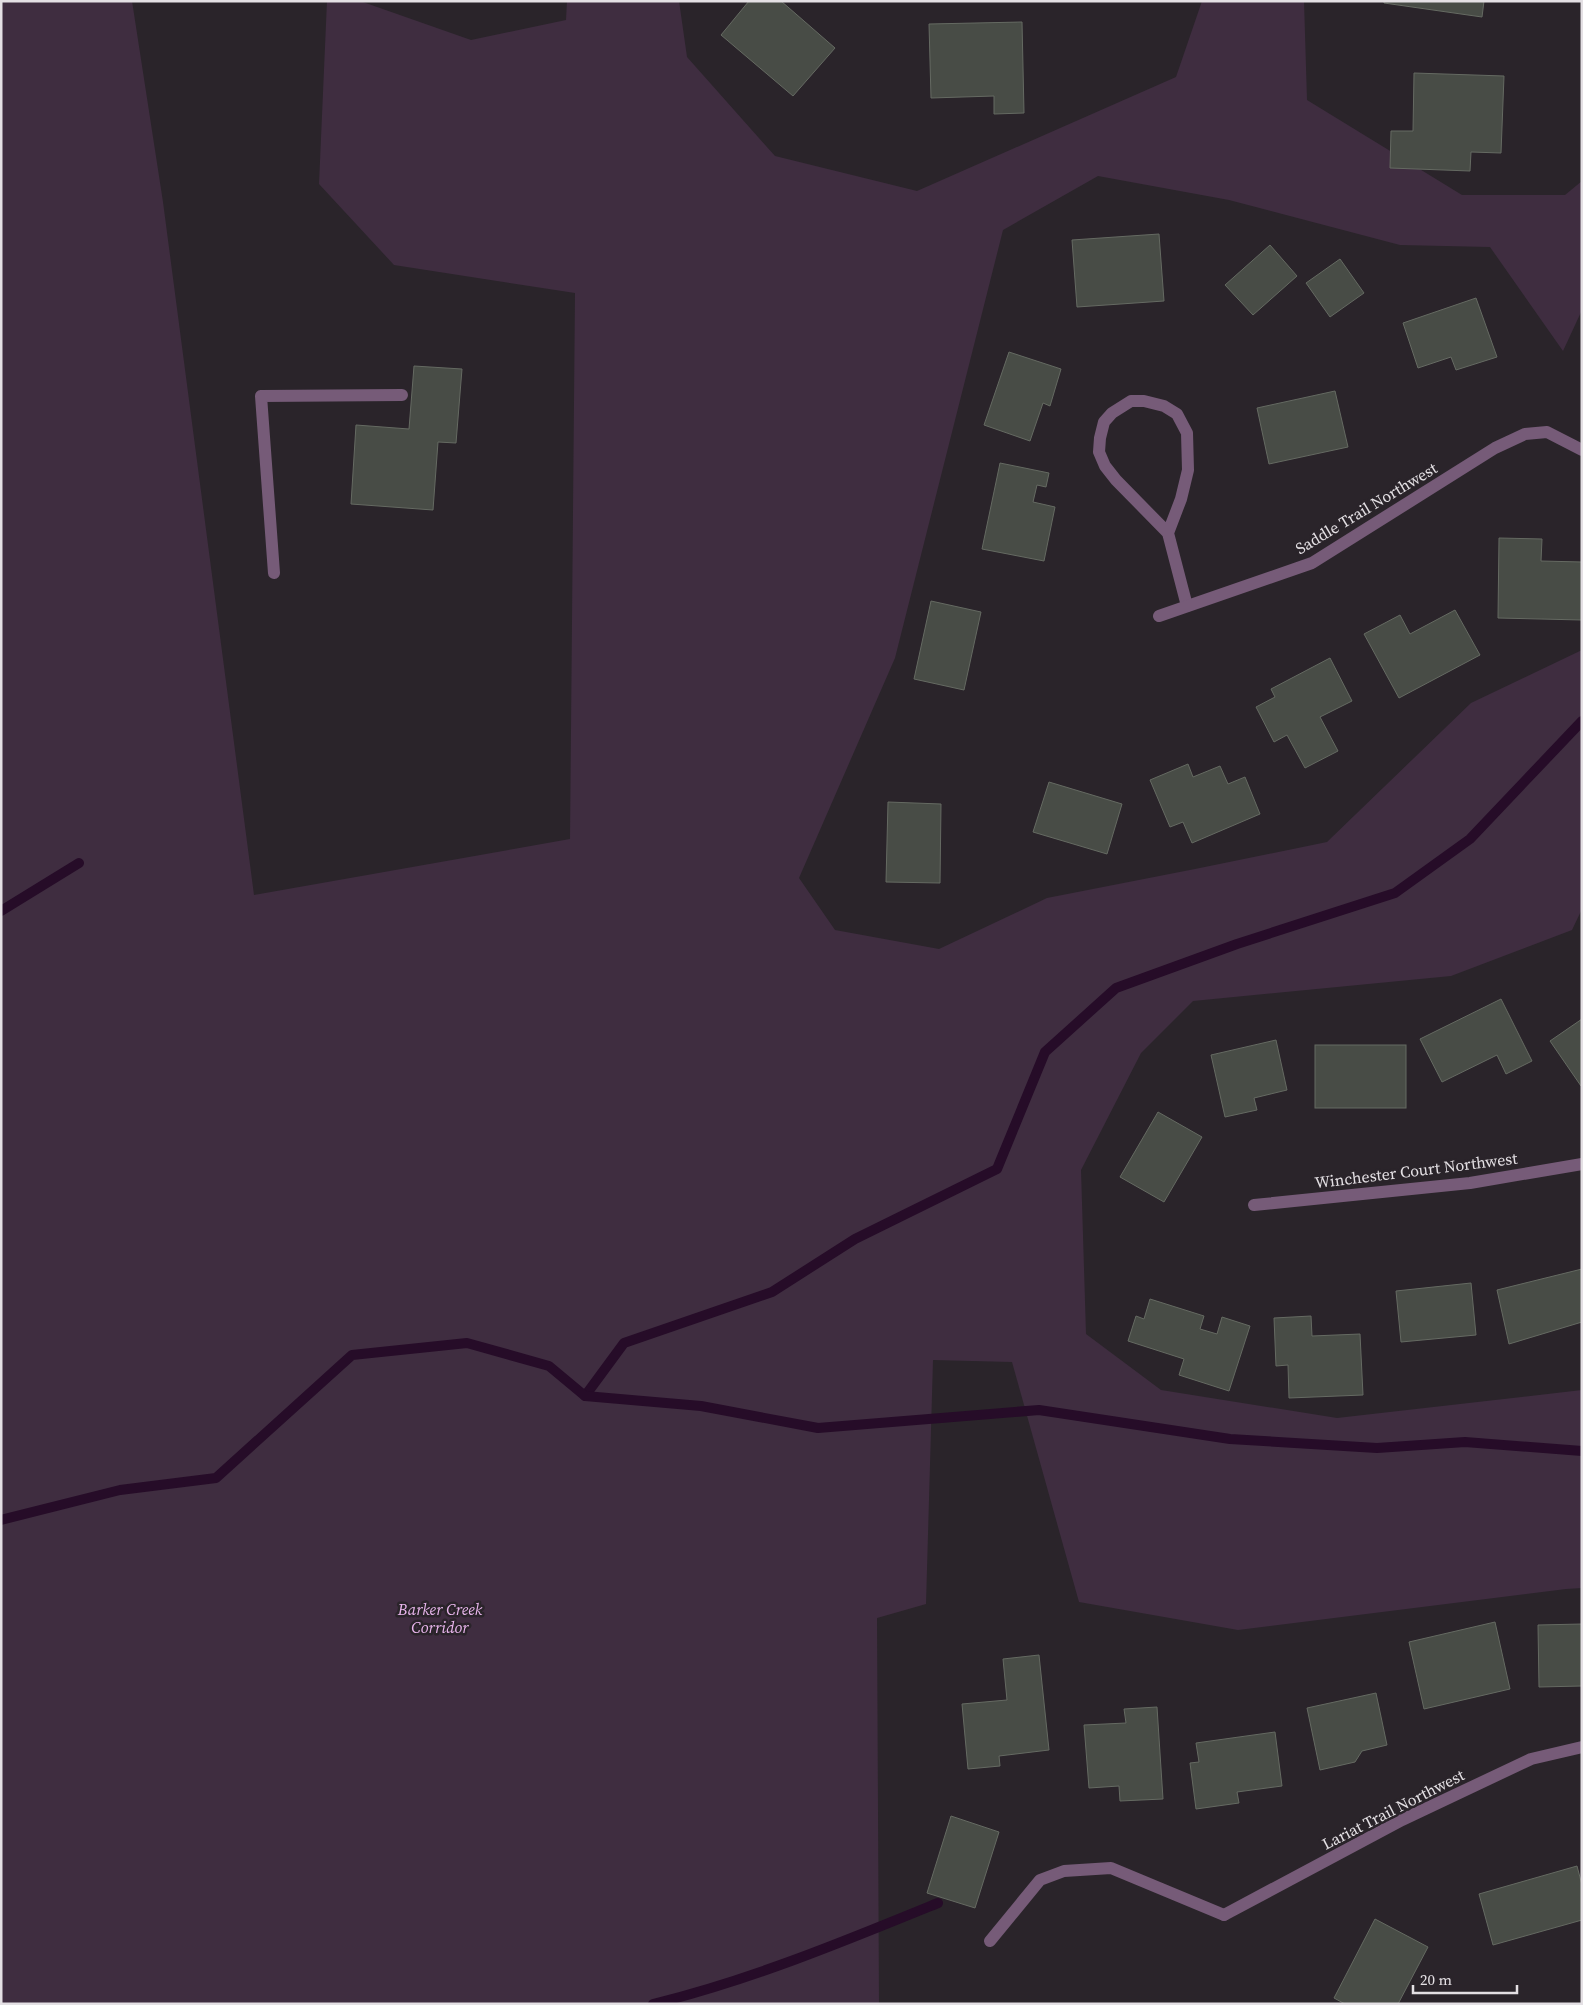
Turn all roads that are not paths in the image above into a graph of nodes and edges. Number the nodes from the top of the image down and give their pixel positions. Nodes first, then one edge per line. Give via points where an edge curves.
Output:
1 (402, 395) dead end
2 (1582, 450) edge
3 (1168, 532) junction
4 (274, 573) dead end
5 (1187, 606) junction
6 (1159, 616) dead end
7 (1582, 1164) edge
8 (1254, 1205) dead end
9 (1582, 1747) edge
10 (990, 1941) dead end

1 - 4 street via 261,396
2 - 5 street, Saddle Trail Northwest via 1547,432 1525,434 1495,448 1312,563
3 - 3 street via 1116,480 1099,452 1104,422 1131,401 1164,406 1177,414 1187,433 1188,470
3 - 5 street
5 - 6 street, Saddle Trail Northwest
7 - 8 street, Winchester Court Northwest via 1470,1183
9 - 10 street, Lariat Trail Northwest via 1531,1760 1402,1820 1224,1915 1110,1868 1064,1871 1040,1880

